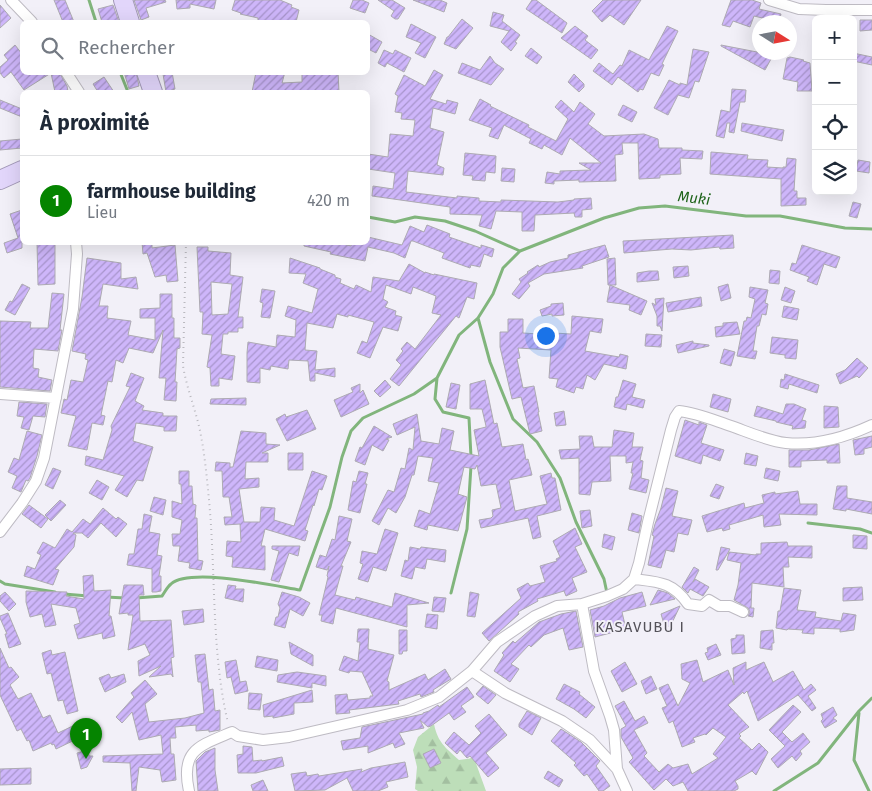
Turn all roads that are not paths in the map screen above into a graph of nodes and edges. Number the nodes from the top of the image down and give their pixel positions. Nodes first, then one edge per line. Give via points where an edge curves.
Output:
1 (11, 0) edge
2 (123, 0) edge
3 (769, 0) edge
4 (872, 10) edge
5 (30, 20) edge
6 (129, 20) edge
7 (68, 75) edge
8 (147, 75) edge
9 (78, 90) edge
10 (152, 90) edge
11 (20, 171) edge
12 (0, 180) edge
13 (76, 245) edge
14 (0, 394) edge
15 (56, 398) junction
16 (872, 426) edge
17 (0, 532) edge
18 (634, 579) junction
19 (582, 604) junction
20 (743, 612) dead end
21 (472, 671) junction
22 (617, 769) junction
23 (188, 791) edge
24 (627, 791) edge

1 - 5 street
2 - 6 highway
3 - 4 street via 799,8
7 - 9 street
8 - 10 highway
11 - 12 highway
13 - 15 street via 73,308
14 - 15 street
15 - 17 street via 36,481
16 - 18 street via 818,442 786,443 679,411 671,430
18 - 19 street via 623,589
18 - 20 street via 662,582 680,592 688,604 702,606 709,600
19 - 21 street via 557,606 535,616 497,642
19 - 22 street via 594,670 614,730
21 - 22 street via 505,693 562,721 590,740
21 - 23 street via 439,697 407,710 288,737 262,740 232,732 193,751 187,764
22 - 24 street

